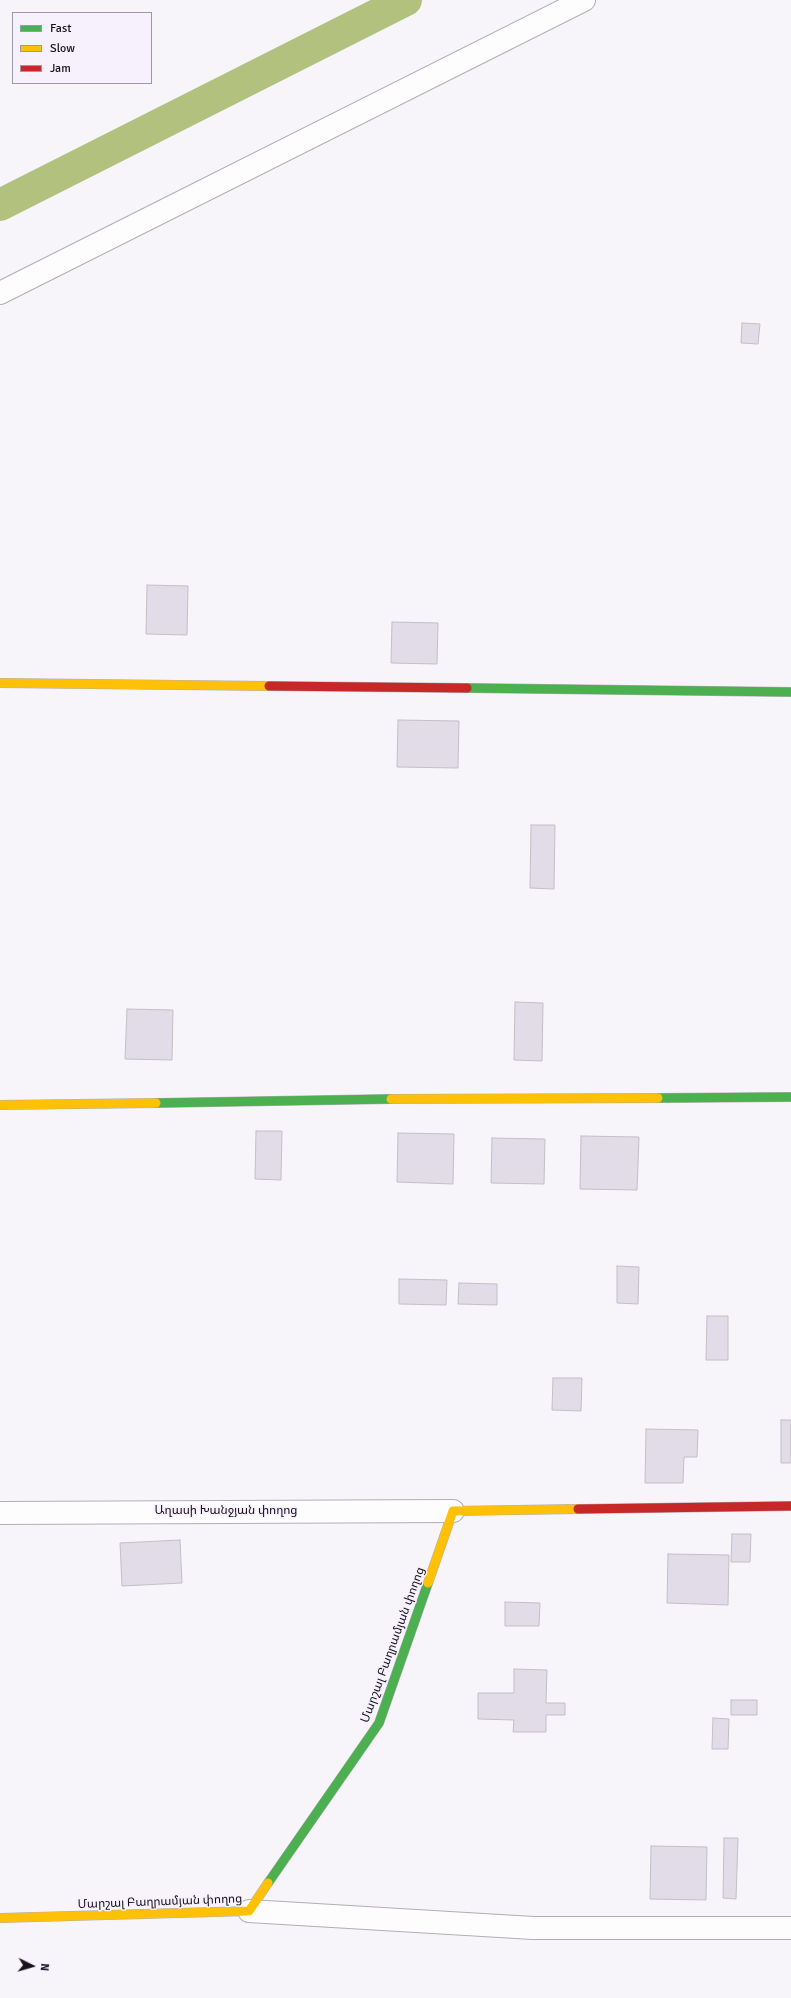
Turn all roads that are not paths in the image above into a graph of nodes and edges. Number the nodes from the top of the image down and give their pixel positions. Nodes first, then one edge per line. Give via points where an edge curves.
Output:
1 (584, 0) edge
2 (0, 293) edge
3 (0, 683) edge
4 (791, 692) edge
5 (791, 1097) edge
6 (0, 1106) edge
7 (791, 1506) edge
8 (453, 1511) junction
9 (0, 1513) edge
10 (249, 1911) junction
11 (0, 1918) edge
12 (791, 1928) edge

1 - 2 street
3 - 4 street
5 - 6 street via 415,1099
7 - 8 street
8 - 9 street, Աղասի Խանջյան փողոց
8 - 10 street, Մարշալ Բաղրամյան փողոց via 379,1723
10 - 11 street, Մարշալ Բաղրամյան փողոց
10 - 12 street via 533,1928

